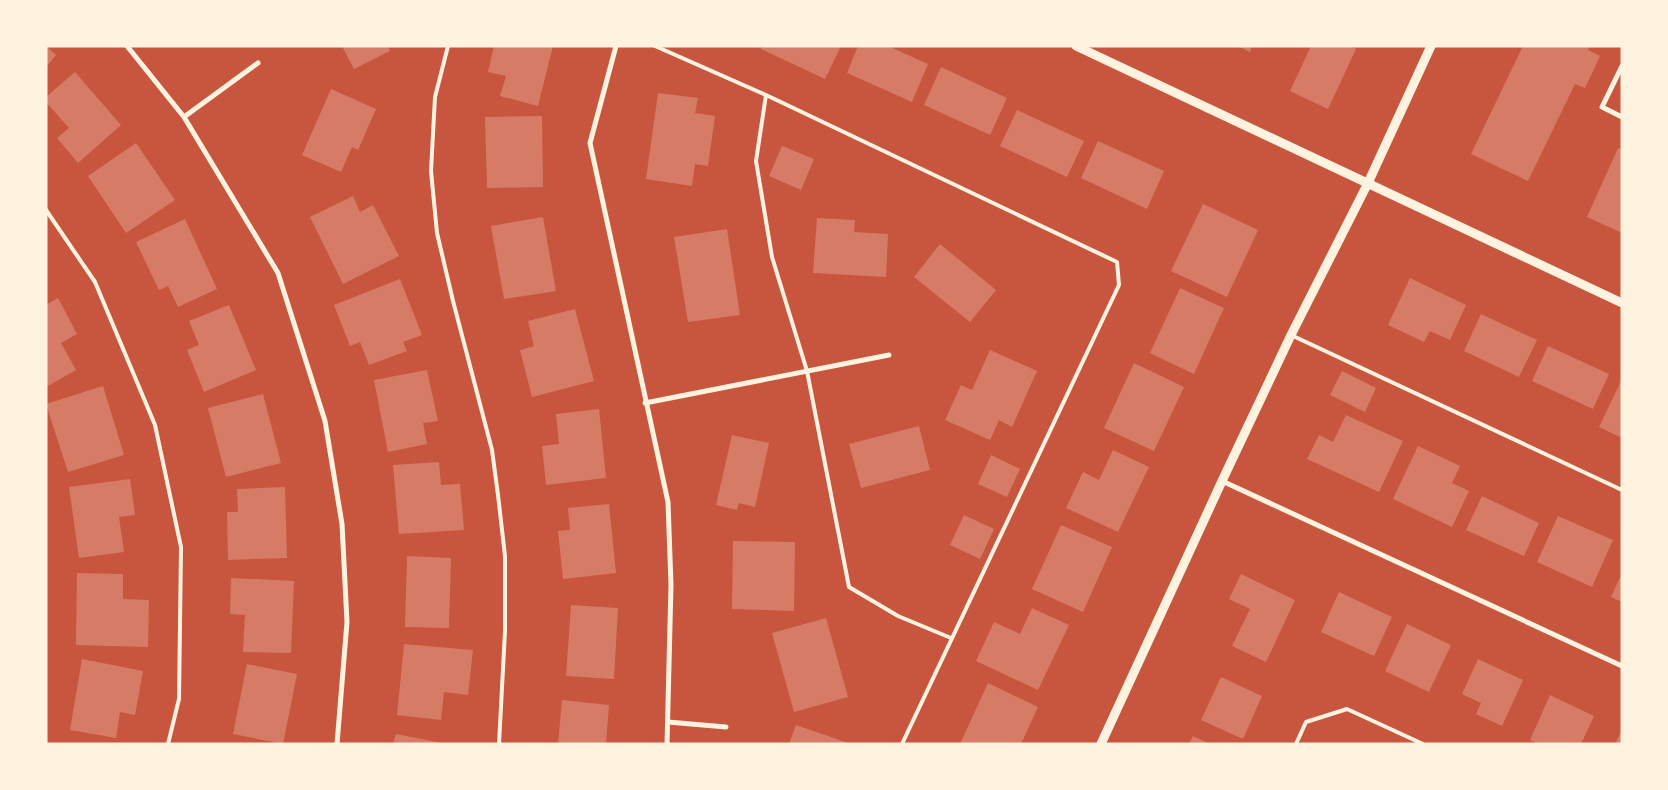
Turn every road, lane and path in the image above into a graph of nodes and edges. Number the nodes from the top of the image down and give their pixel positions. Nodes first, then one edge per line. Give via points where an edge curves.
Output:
1 (127, 46) edge
2 (448, 46) edge
3 (616, 46) edge
4 (655, 46) edge
5 (1076, 46) edge
6 (1431, 46) edge
7 (258, 63) dead end
8 (1622, 66) edge
9 (766, 95) junction
10 (184, 116) junction
11 (1622, 116) edge
12 (1368, 183) junction
13 (46, 210) edge
14 (1622, 303) edge
15 (1291, 335) junction
16 (889, 355) dead end
17 (807, 371) junction
18 (645, 403) junction
19 (1222, 481) junction
20 (1622, 490) edge
21 (951, 638) junction
22 (1622, 666) edge
23 (668, 722) junction
24 (726, 727) dead end
25 (168, 744) edge
26 (337, 744) edge
27 (499, 744) edge
28 (667, 744) edge
29 (902, 744) edge
30 (1102, 744) edge
31 (1296, 744) edge
32 (1423, 744) edge

1 - 10 street
2 - 27 lane via 435,97 431,171 438,233 492,450 498,495 505,556
3 - 18 street via 590,143
4 - 9 lane
5 - 12 street
6 - 12 street
7 - 10 street
8 - 11 street via 1602,108
9 - 17 lane via 756,161 772,257
9 - 21 lane via 1117,262 1119,285
10 - 26 street via 278,273 325,421 342,524 346,622
12 - 14 street
12 - 15 street
13 - 25 lane via 95,282 156,425 181,547 179,699
15 - 19 street
15 - 20 lane
16 - 17 street
17 - 18 street
17 - 21 lane via 849,586 898,616
18 - 23 street via 668,502 671,585
19 - 22 street
19 - 30 street
21 - 29 lane
23 - 24 street
23 - 28 street
31 - 32 lane via 1306,722 1347,708

